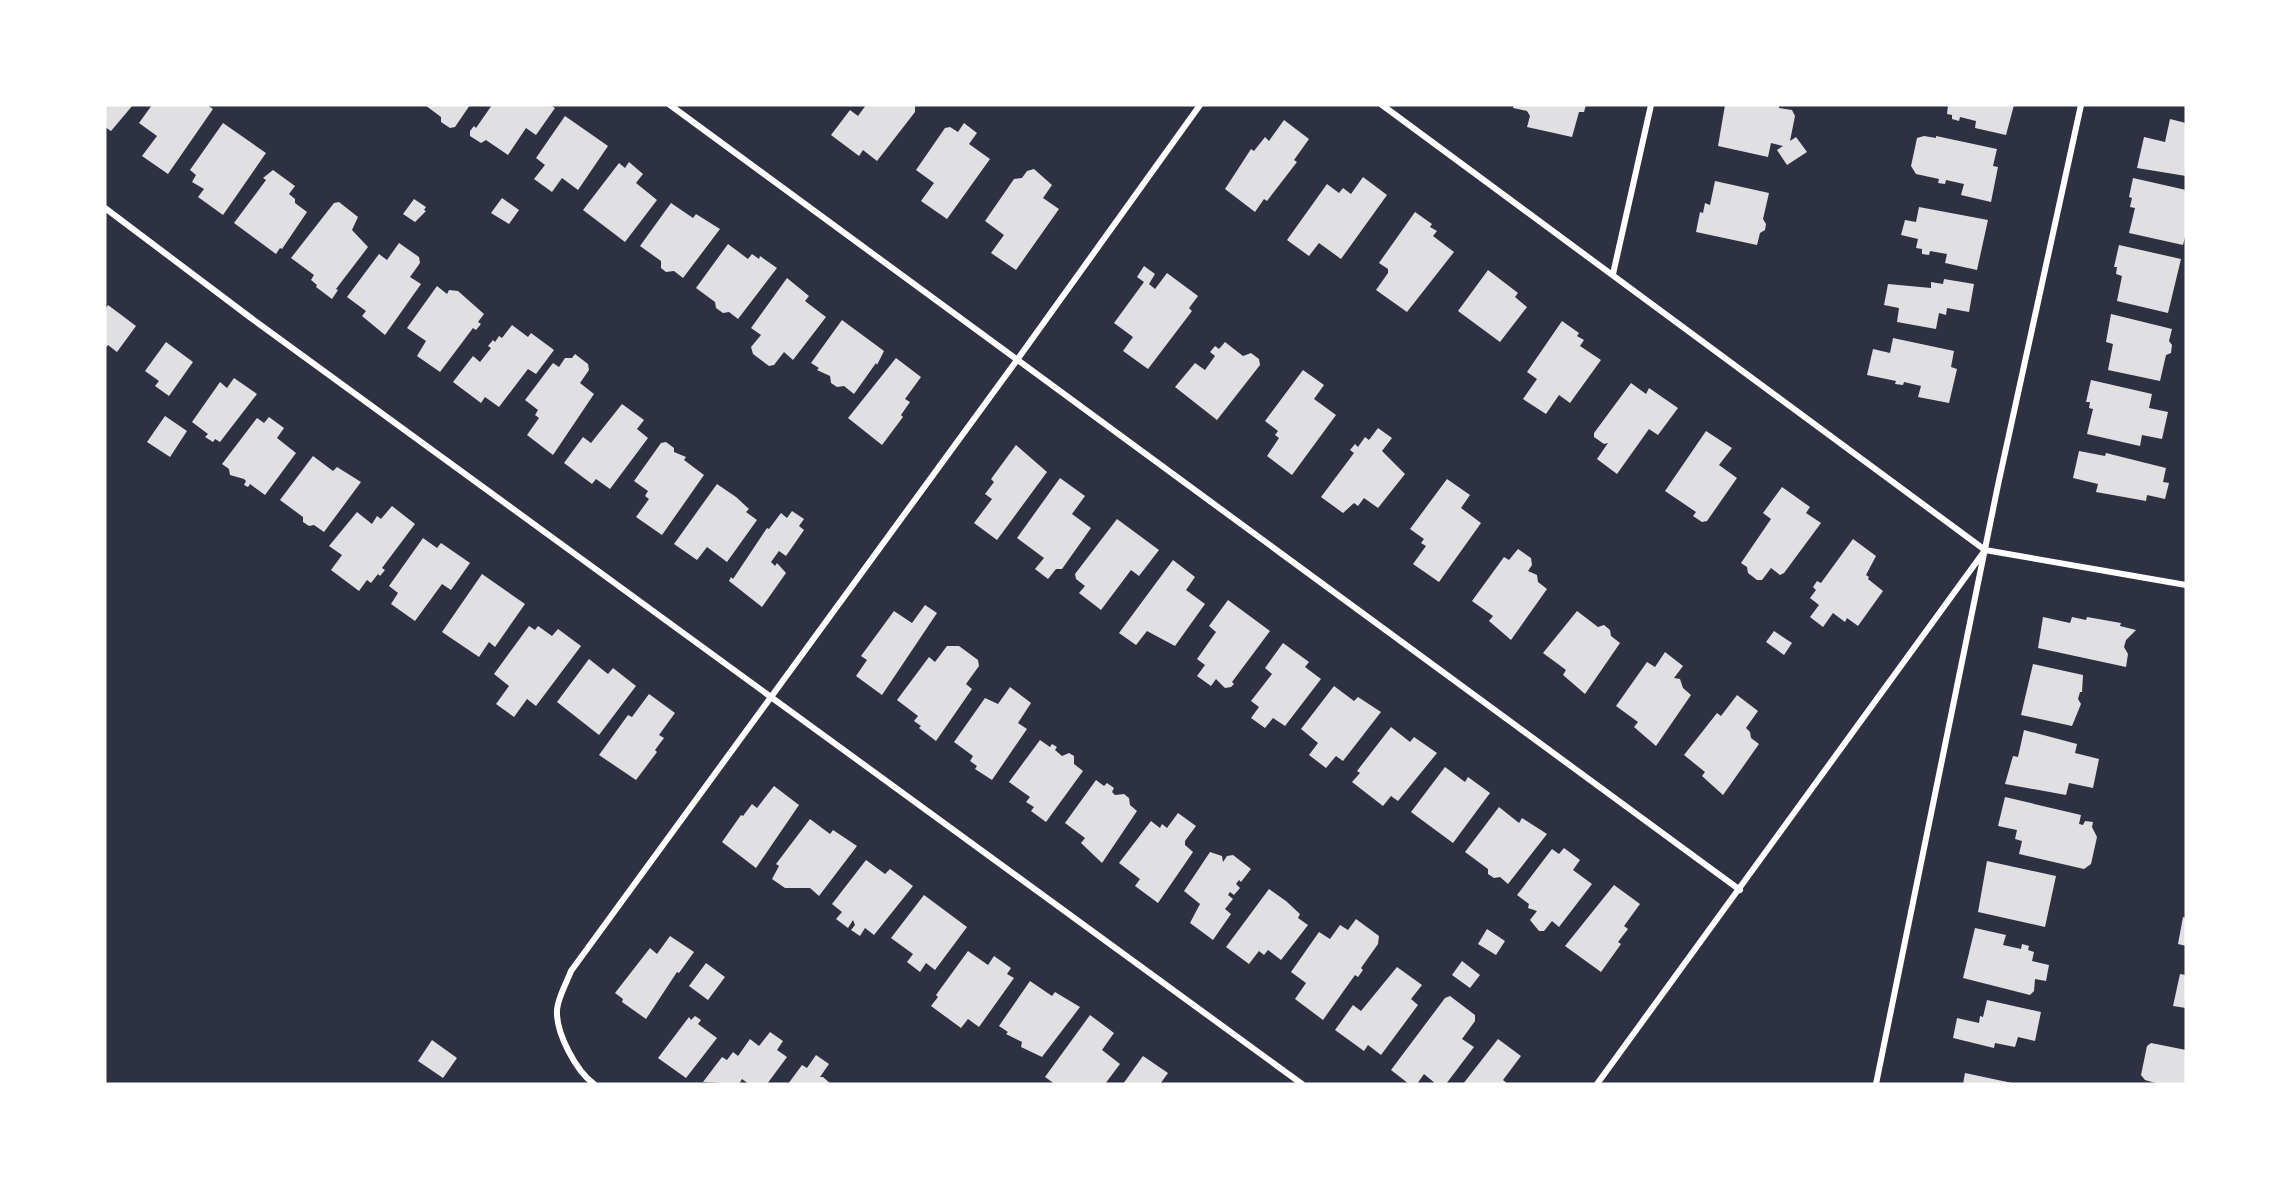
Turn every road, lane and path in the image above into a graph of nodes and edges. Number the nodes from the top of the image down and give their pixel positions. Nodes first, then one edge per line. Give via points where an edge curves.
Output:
1 (670, 105) edge
2 (1200, 105) edge
3 (1382, 105) edge
4 (1651, 105) edge
5 (2080, 105) edge
6 (105, 208) edge
7 (1613, 274) junction
8 (1017, 360) junction
9 (1985, 550) junction
10 (2186, 585) edge
11 (772, 696) junction
12 (1740, 890) junction
13 (594, 1084) edge
14 (1302, 1084) edge
15 (1597, 1084) edge
16 (1876, 1084) edge

1 - 8 street
2 - 8 street
3 - 7 street
4 - 7 street
5 - 9 street
6 - 11 street
7 - 9 street
8 - 11 street
8 - 12 street
9 - 10 street
9 - 12 street
9 - 16 street
11 - 13 street via 571,971 557,1010 567,1049
11 - 14 street
12 - 15 street

